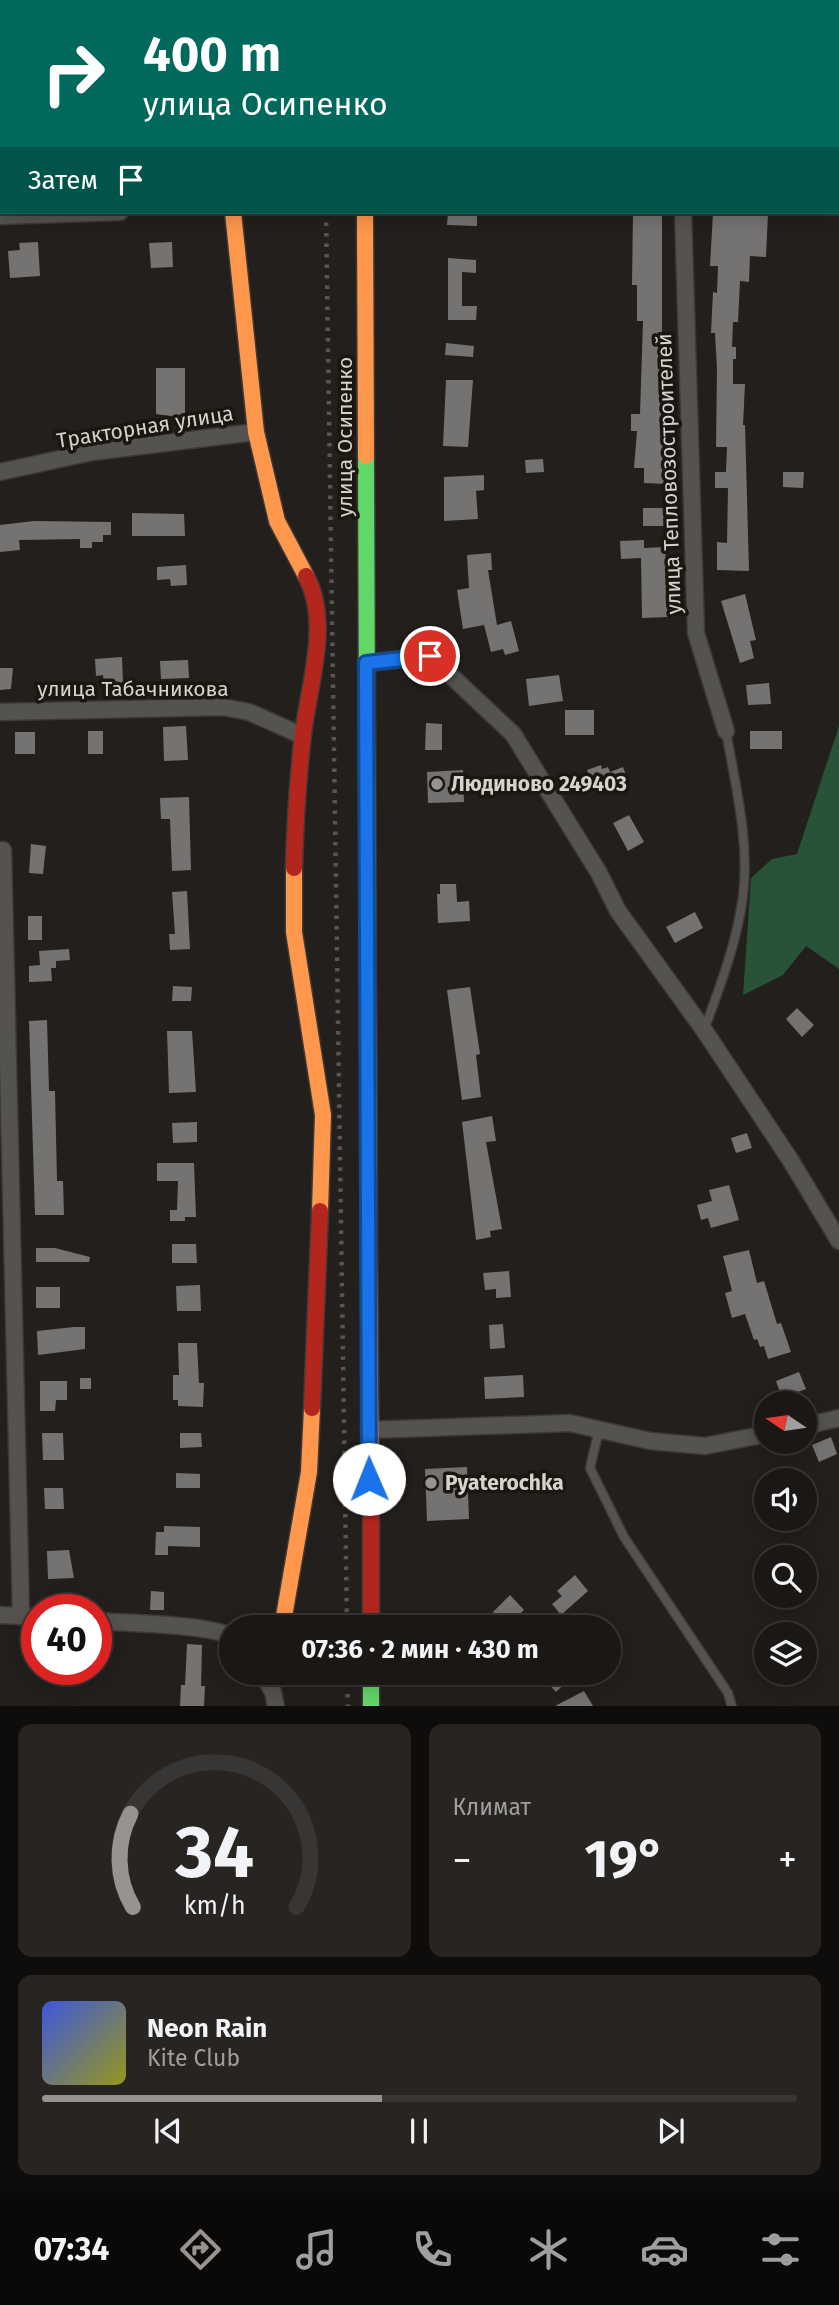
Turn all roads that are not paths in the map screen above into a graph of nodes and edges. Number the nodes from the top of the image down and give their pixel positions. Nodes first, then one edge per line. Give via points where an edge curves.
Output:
1 (60, 214) edge
2 (233, 214) edge
3 (365, 214) edge
4 (683, 214) edge
5 (0, 216) edge
6 (256, 432) junction
7 (0, 472) edge
8 (366, 663) junction
9 (0, 712) edge
10 (726, 731) joint
11 (303, 736) junction
12 (3, 850) dead end
13 (704, 1030) junction
14 (839, 1241) edge
15 (839, 1418) edge
16 (817, 1423) edge
17 (369, 1430) junction
18 (599, 1430) junction
19 (754, 1436) edge
20 (28, 1594) edge
21 (0, 1615) edge
22 (284, 1615) edge
23 (371, 1615) edge
24 (21, 1616) edge
25 (112, 1622) edge
26 (219, 1632) edge
27 (371, 1685) edge
28 (371, 1706) edge
29 (732, 1706) edge

1 - 5 street
2 - 6 street
3 - 8 street, улица Осипенко
4 - 10 street, улица Тепловозостроителей via 696,634
6 - 7 street, Тракторная улица via 92,452
6 - 11 street via 277,521 313,587 318,633
8 - 13 street via 430,656 513,734 618,911
8 - 17 street, улица Осипенко
9 - 11 street, улица Табачникова via 223,707 249,712
10 - 13 lane via 741,821 743,895 727,966
11 - 22 street via 294,932 323,1115 309,1472
12 - 20 street
13 - 14 street
15 - 16 street
17 - 18 street via 570,1423
17 - 23 street, улица Осипенко
18 - 19 street via 705,1446
18 - 29 lane via 590,1468 624,1537 728,1693
21 - 24 street
25 - 26 street
27 - 28 street

